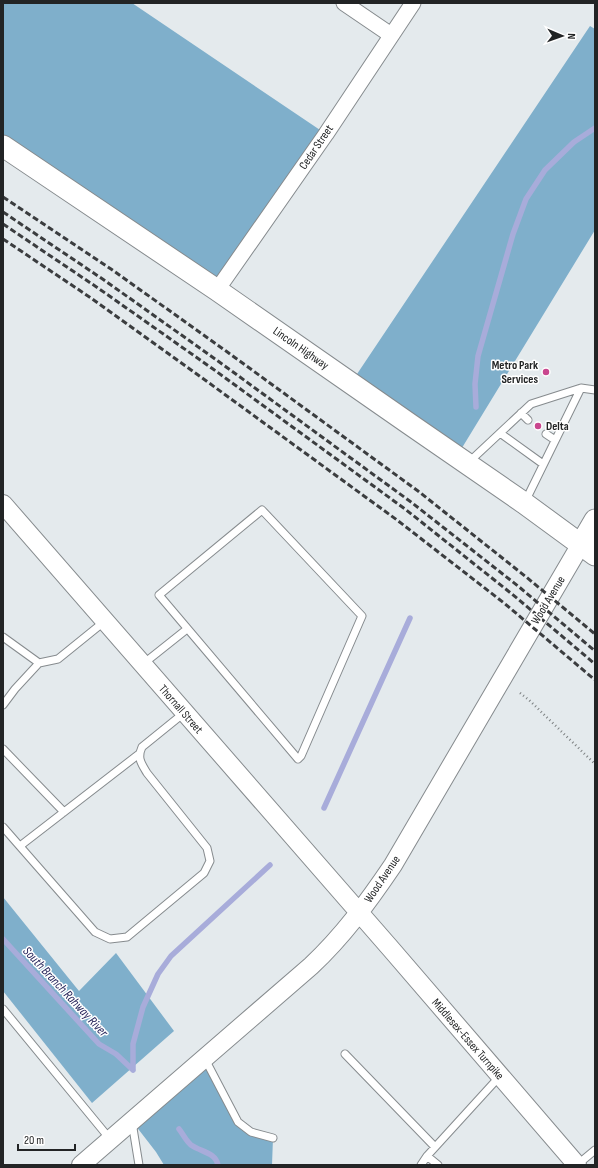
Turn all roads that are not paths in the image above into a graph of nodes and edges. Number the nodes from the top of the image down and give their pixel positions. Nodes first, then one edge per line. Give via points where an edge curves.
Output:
1 (344, 3) edge
2 (413, 3) edge
3 (391, 35) junction
4 (3, 146) edge
5 (217, 290) junction
6 (581, 388) junction
7 (595, 390) edge
8 (521, 413) junction
9 (528, 420) dead end
10 (500, 433) junction
11 (546, 434) dead end
12 (555, 440) junction
13 (468, 464) junction
14 (543, 464) junction
15 (524, 503) junction
16 (3, 504) edge
17 (595, 520) edge
18 (588, 550) edge
19 (106, 621) junction
20 (187, 629) junction
21 (3, 637) edge
22 (39, 663) junction
23 (143, 664) junction
24 (3, 705) edge
25 (184, 712) junction
26 (3, 749) edge
27 (139, 754) junction
28 (64, 812) junction
29 (3, 827) edge
30 (20, 846) junction
31 (359, 913) junction
32 (3, 1010) edge
33 (345, 1054) dead end
34 (204, 1059) junction
35 (500, 1076) junction
36 (132, 1121) junction
37 (273, 1138) dead end
38 (110, 1140) junction
39 (434, 1147) junction
40 (595, 1150) edge
41 (427, 1156) junction
42 (81, 1165) edge
43 (140, 1165) edge
44 (421, 1165) edge
45 (438, 1165) edge
46 (577, 1165) edge

1 - 3 street
2 - 3 street, Cedar Street
3 - 5 street, Cedar Street via 326,134
4 - 5 main road, Lincoln Highway
5 - 13 main road, Lincoln Highway
6 - 7 lane
6 - 8 lane via 531,404
6 - 12 lane
8 - 9 lane
8 - 10 lane
10 - 13 lane
10 - 14 lane
11 - 12 lane
12 - 14 lane
13 - 15 main road, Lincoln Highway
14 - 15 lane
15 - 18 main road, Lincoln Highway
16 - 19 street, Thornall Street
17 - 18 main road, Wood Avenue
18 - 31 street, Wood Avenue via 393,865
19 - 22 lane via 58,659
19 - 23 street, Thornall Street
20 - 20 lane via 298,759 362,616 262,510 159,595
20 - 23 lane
21 - 22 lane
22 - 24 lane
23 - 25 street, Thornall Street
25 - 27 lane via 142,747
25 - 31 street, Thornall Street
26 - 28 lane
27 - 28 lane
27 - 30 lane via 147,773 207,848 210,861 204,873 127,937 110,939 95,932
28 - 30 lane
29 - 30 lane
31 - 34 street, Wood Avenue via 336,942 312,966
31 - 35 street, Middlesex-Essex Turnpike
32 - 38 lane
33 - 39 lane
34 - 36 street, Wood Avenue
34 - 37 lane via 238,1122 251,1132
35 - 39 lane
35 - 46 street, Middlesex-Essex Turnpike
36 - 38 street, Wood Avenue
36 - 43 lane
38 - 42 street, Wood Avenue
39 - 41 lane
40 - 46 lane
41 - 44 lane
41 - 45 lane

